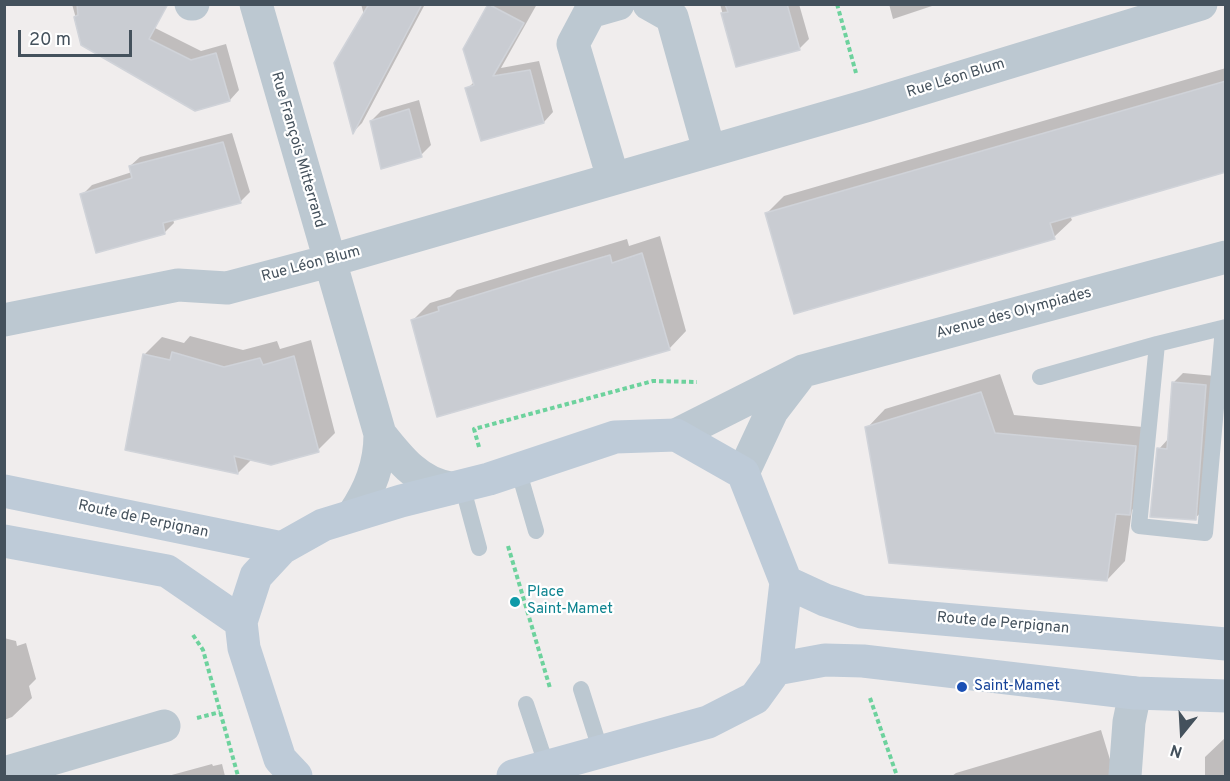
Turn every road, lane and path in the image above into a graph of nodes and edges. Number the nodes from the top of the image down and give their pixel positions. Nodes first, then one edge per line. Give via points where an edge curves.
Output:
1 (256, 4) edge
2 (618, 4) edge
3 (649, 4) edge
4 (837, 4) edge
5 (1201, 4) edge
6 (866, 106) junction
7 (709, 150) junction
8 (613, 178) junction
9 (1226, 257) edge
10 (329, 261) junction
11 (4, 320) edge
12 (1224, 327) edge
13 (1157, 344) junction
14 (803, 370) junction
15 (1040, 377) dead end
16 (380, 434) junction
17 (676, 435) junction
18 (518, 469) junction
19 (742, 473) junction
20 (456, 486) junction
21 (4, 491) edge
22 (353, 515) junction
23 (536, 531) dead end
24 (4, 541) edge
25 (282, 548) junction
26 (479, 548) dead end
27 (786, 582) junction
28 (242, 622) junction
29 (191, 632) dead end
30 (1226, 644) edge
31 (776, 669) junction
32 (581, 689) dead end
33 (867, 691) dead end
34 (1135, 693) junction
35 (1226, 696) edge
36 (525, 704) dead end
37 (164, 726) dead end
38 (601, 752) junction
39 (547, 767) junction
40 (4, 773) edge
41 (238, 777) edge
42 (296, 777) edge
43 (513, 777) edge
44 (897, 777) edge
45 (1125, 777) edge

1 - 10 street, Rue François Mitterrand
2 - 8 street via 590,12 573,44
3 - 7 street via 672,17
4 - 6 path
5 - 6 street, Rue Léon Blum
6 - 7 street, Rue Léon Blum
7 - 8 street, Rue Léon Blum
8 - 10 street, Rue Léon Blum
9 - 14 street, Avenue des Olympiades
10 - 11 street, Rue Léon Blum via 227,288 178,285
10 - 16 street, Rue François Mitterrand
12 - 13 lane
12 - 13 lane via 1205,533 1139,526
13 - 15 lane
14 - 17 street, Avenue des Olympiades
14 - 19 street via 772,411
16 - 20 street, Rue François Mitterrand via 403,463 439,486
16 - 22 street, Rue François Mitterrand via 375,475
17 - 18 main road via 615,437
17 - 19 main road
18 - 20 main road
18 - 23 lane
19 - 27 main road
20 - 22 main road
20 - 26 lane
21 - 25 main road, Route de Perpignan
22 - 25 main road via 324,525
24 - 28 main road via 167,571
25 - 28 main road via 256,576
27 - 30 main road, Route de Perpignan via 862,612
27 - 31 main road
28 - 42 main road via 244,648 280,759
29 - 41 path via 203,650
31 - 34 main road via 825,660 863,661
31 - 38 main road via 755,698 708,722
32 - 38 lane
33 - 44 path
34 - 35 main road
34 - 45 street
36 - 39 lane
37 - 40 street
38 - 39 main road
39 - 43 main road

